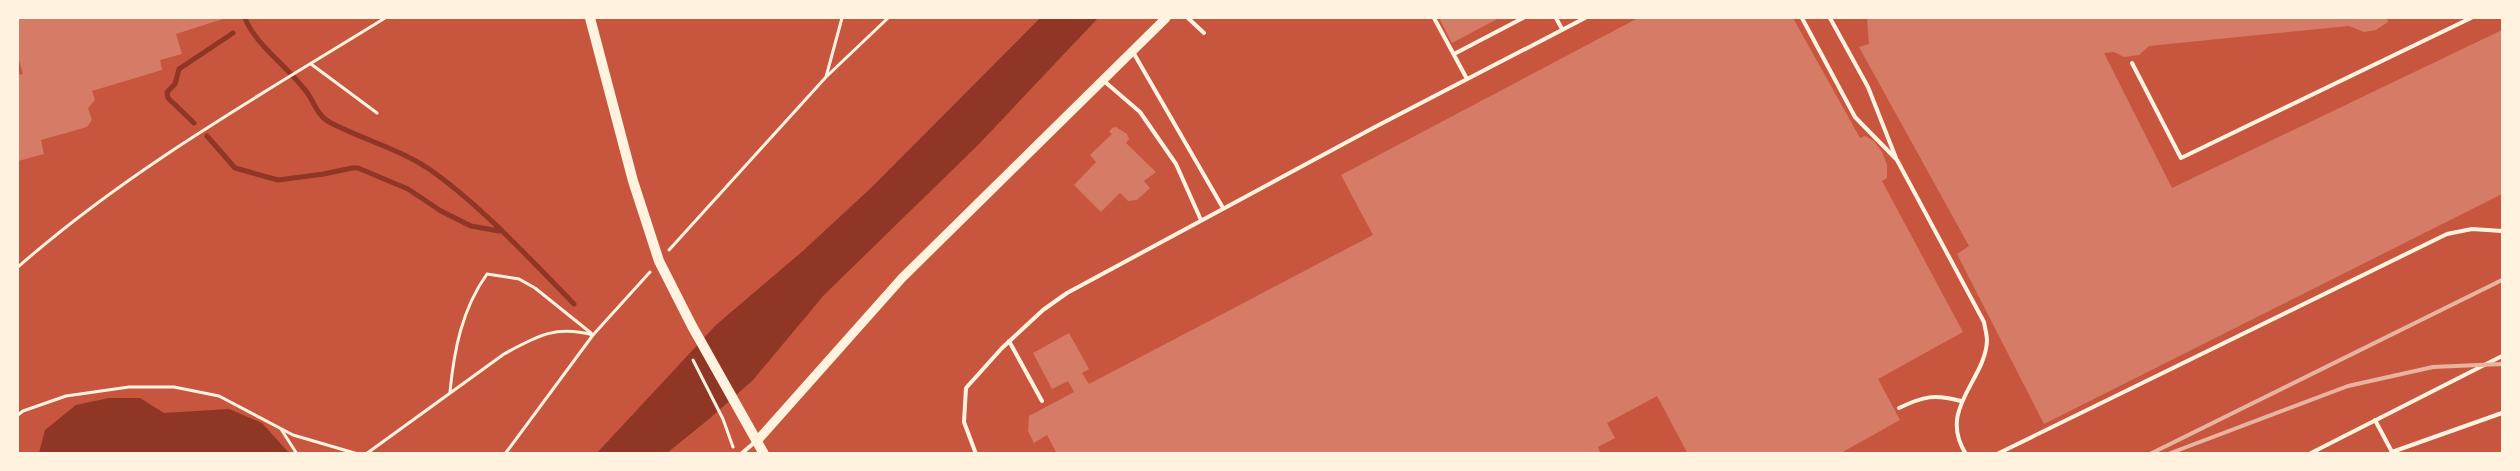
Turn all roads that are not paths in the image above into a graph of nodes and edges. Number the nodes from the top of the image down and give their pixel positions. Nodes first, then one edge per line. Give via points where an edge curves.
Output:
1 (590, 18) edge
2 (1166, 18) edge
3 (1188, 18) edge
4 (1434, 18) edge
5 (1523, 18) edge
6 (1556, 18) edge
7 (1585, 18) edge
8 (1802, 18) edge
9 (1830, 18) edge
10 (2471, 18) edge
11 (1562, 29) junction
12 (1204, 33) dead end
13 (1132, 50) junction
14 (1454, 54) junction
15 (2132, 63) dead end
16 (1467, 79) junction
17 (1102, 80) junction
18 (1897, 160) junction
19 (1223, 208) junction
20 (1201, 220) junction
21 (2502, 230) edge
22 (1009, 341) junction
23 (2502, 356) edge
24 (1042, 401) dead end
25 (1961, 401) junction
26 (1899, 408) dead end
27 (2502, 413) edge
28 (2375, 420) junction
29 (757, 441) junction
30 (2311, 453) edge
31 (741, 454) edge
32 (764, 454) edge
33 (976, 454) edge
34 (1966, 454) edge
35 (1997, 454) edge

1 - 29 main road via 633,181 659,261
2 - 13 street
3 - 12 lane
4 - 14 lane
5 - 14 lane
6 - 11 lane
7 - 11 lane
8 - 18 lane via 1855,116
9 - 18 lane via 1868,87
10 - 15 lane via 2181,158
11 - 16 lane
13 - 17 street
13 - 19 lane
14 - 16 lane
16 - 19 lane
17 - 20 lane via 1140,112 1176,164
17 - 29 street via 902,278
18 - 25 lane via 1984,322 1987,342
19 - 20 lane
20 - 22 lane via 1067,293
21 - 35 lane via 2472,229 2447,234
22 - 24 lane
22 - 33 lane via 966,388 964,422
23 - 28 lane
25 - 26 lane via 1939,395 1921,398
25 - 34 lane via 1956,426
27 - 28 lane via 2392,452
28 - 30 lane
29 - 31 lane
29 - 32 main road

